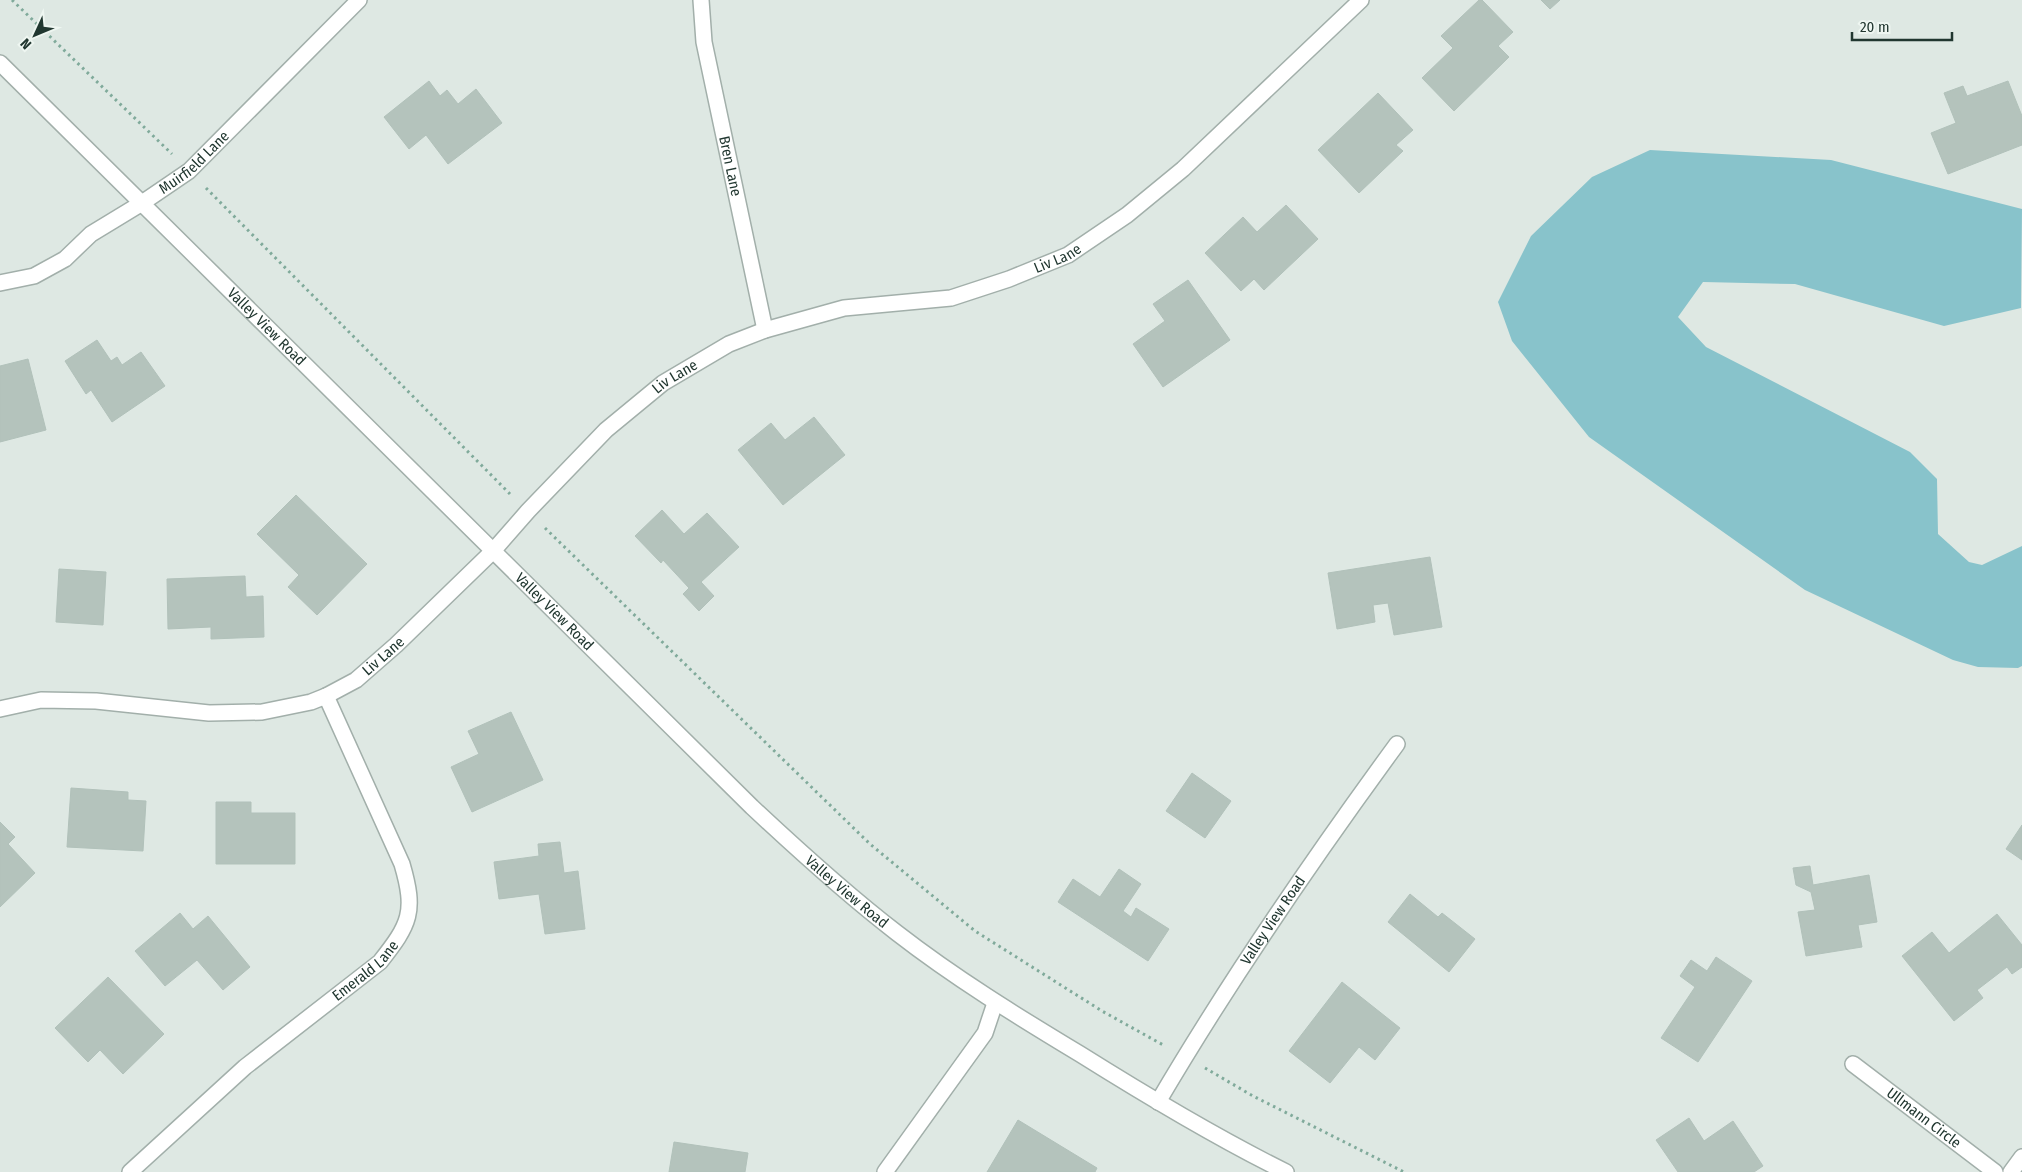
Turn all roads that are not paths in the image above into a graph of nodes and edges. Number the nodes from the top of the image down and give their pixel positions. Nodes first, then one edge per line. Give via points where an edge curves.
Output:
1 (359, 0) edge
2 (701, 0) edge
3 (1361, 0) edge
4 (0, 63) edge
5 (142, 203) junction
6 (0, 282) edge
7 (765, 330) junction
8 (493, 551) junction
9 (326, 696) junction
10 (0, 709) edge
11 (1397, 744) dead end
12 (995, 1002) junction
13 (1853, 1064) dead end
14 (1158, 1102) junction
15 (2022, 1157) edge
16 (130, 1172) edge
17 (884, 1172) edge
18 (1286, 1172) edge
19 (1994, 1172) edge
20 (2011, 1172) edge

1 - 5 street, Muirfield Lane via 189,171
2 - 7 street, Bren Lane via 704,42
3 - 7 street, Liv Lane via 1183,169 1127,215 1068,255 951,298 844,308
4 - 5 street, Valley View Road
5 - 6 street, Muirfield Lane via 91,234 65,259 34,276
5 - 8 street, Valley View Road
7 - 8 street, Liv Lane via 729,344 663,383 606,430
8 - 9 street, Liv Lane via 390,651 356,680
8 - 12 street, Valley View Road via 752,807 833,882 898,934
9 - 10 street, Liv Lane via 262,712 209,713 96,701 41,700
9 - 16 street, Emerald Lane via 402,864 410,890 409,917 397,941 380,962 245,1067
11 - 14 street, Valley View Road via 1280,906
12 - 14 street, Valley View Road
12 - 17 street via 985,1033
13 - 19 street, Ullmann Circle
14 - 18 street, Valley View Road
15 - 20 street

